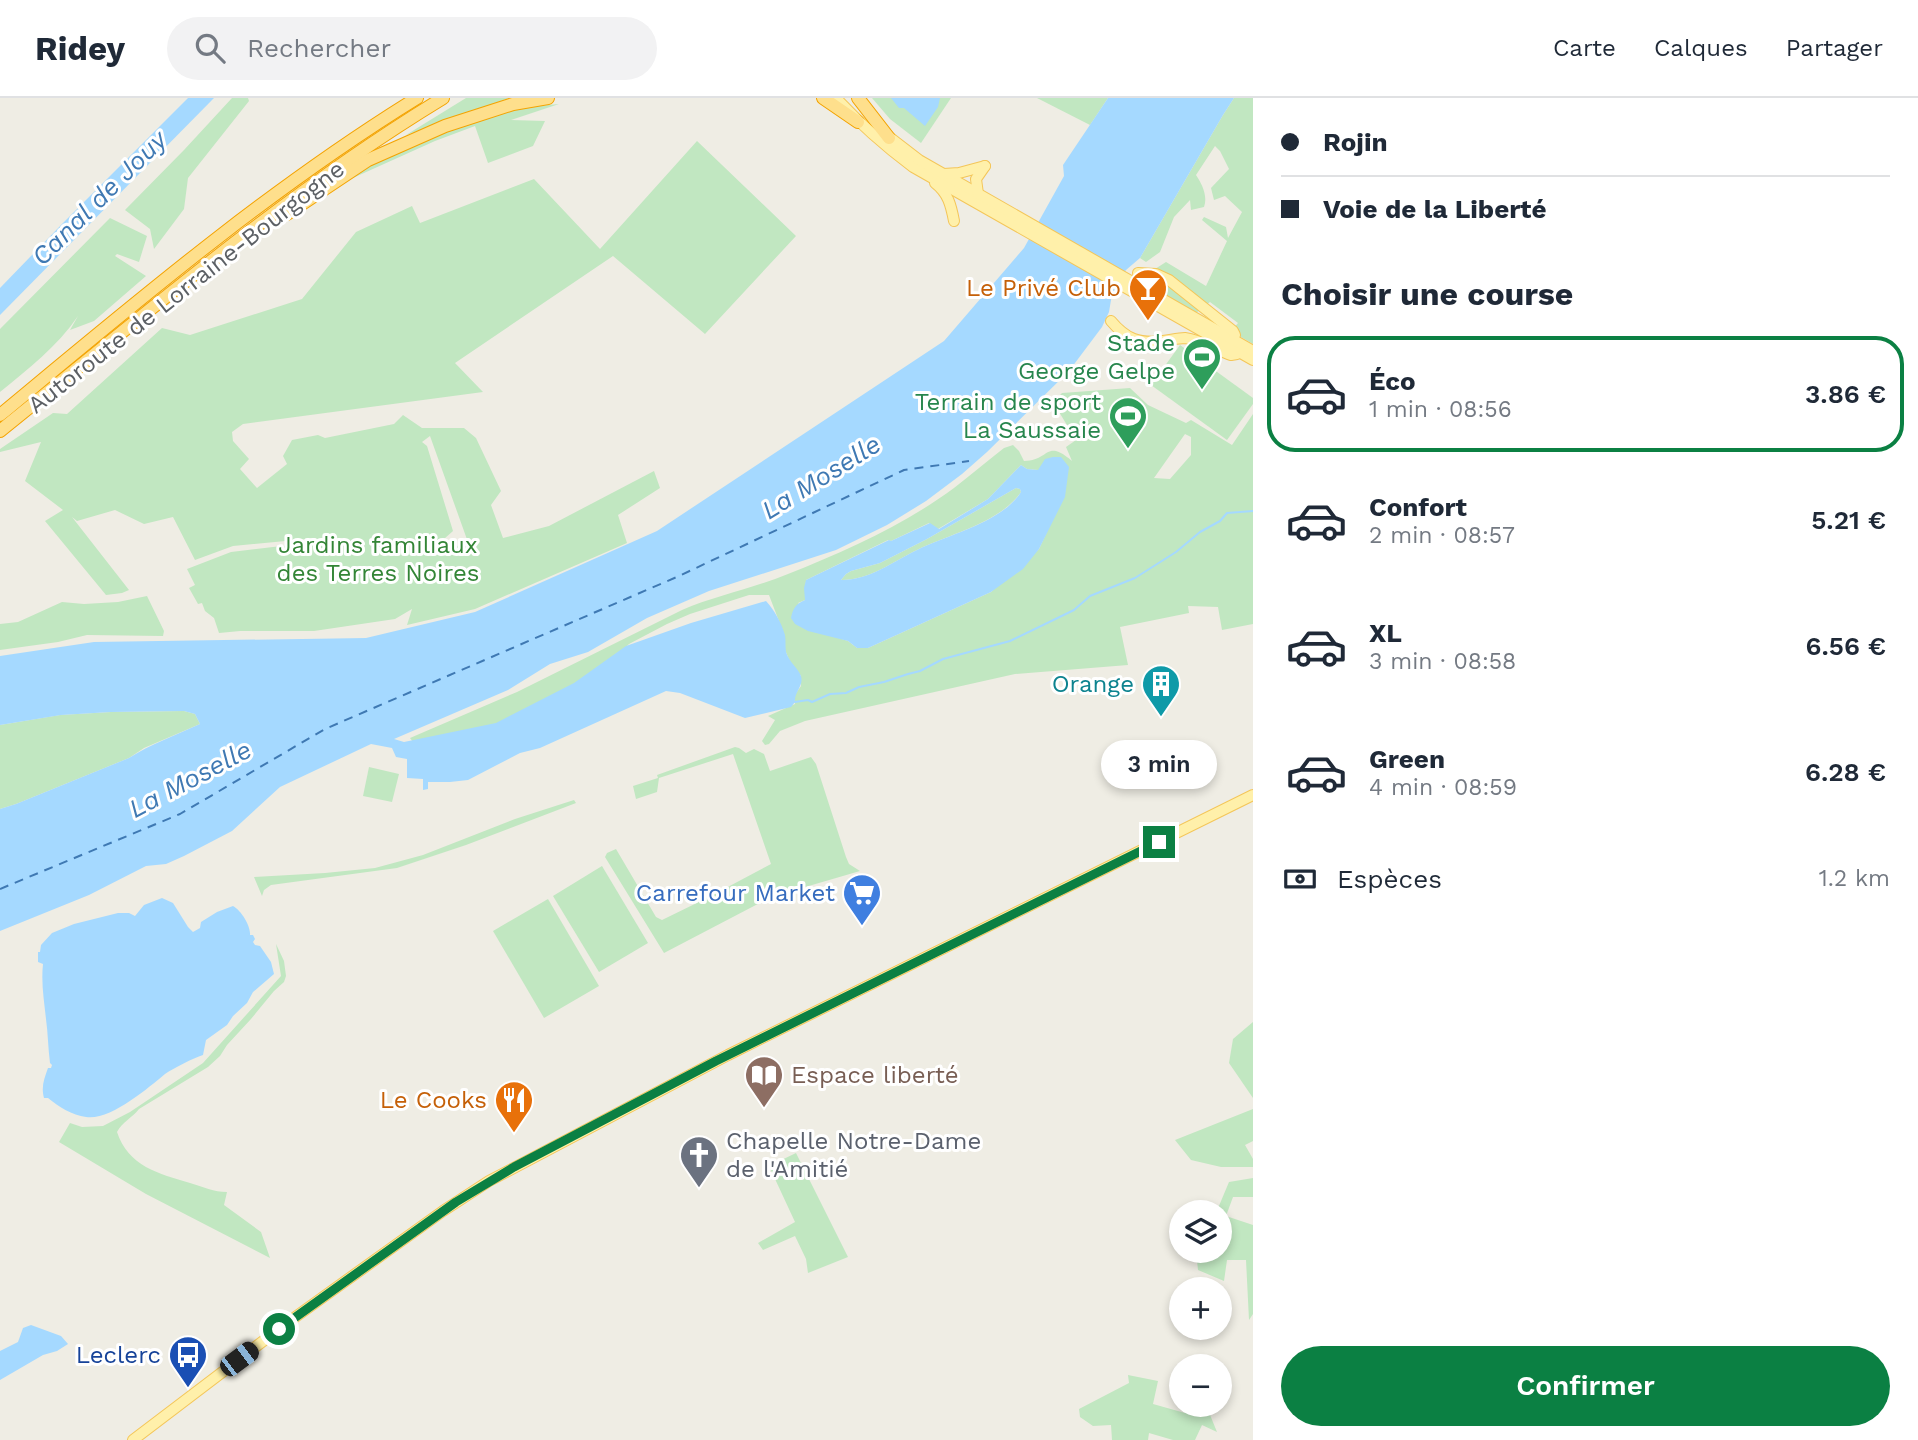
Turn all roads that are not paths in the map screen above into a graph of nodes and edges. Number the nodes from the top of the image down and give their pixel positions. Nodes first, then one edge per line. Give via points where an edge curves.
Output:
1 (403, 98) edge
2 (417, 98) edge
3 (443, 98) edge
4 (548, 98) edge
5 (823, 98) edge
6 (836, 98) edge
7 (850, 98) edge
8 (858, 98) edge
9 (858, 121) junction
10 (363, 132) junction
11 (889, 138) junction
12 (913, 167) junction
13 (944, 174) junction
14 (980, 200) junction
15 (1138, 273) dead end
16 (188, 280) junction
17 (1165, 306) junction
18 (1111, 321) dead end
19 (1233, 340) junction
20 (1253, 351) edge
21 (1239, 352) junction
22 (1253, 360) edge
23 (0, 415) edge
24 (0, 431) edge
25 (1253, 795) edge
26 (133, 1440) edge

1 - 10 highway
2 - 10 highway, Autoroute de Lorraine-Bourgogne
3 - 16 highway, Autoroute de Lorraine-Bourgogne via 258,224
4 - 16 highway via 445,126 368,160
5 - 9 highway
6 - 9 main road
7 - 11 main road
8 - 11 highway
9 - 12 main road
10 - 23 highway, Autoroute de Lorraine-Bourgogne via 216,239
11 - 13 main road
12 - 14 main road
12 - 14 main road via 946,194 954,221 961,207
13 - 14 main road
13 - 14 main road via 985,166 976,179
14 - 17 main road
15 - 19 main road via 1156,274 1175,284 1233,331
16 - 24 highway, Autoroute de Lorraine-Bourgogne
17 - 19 main road
17 - 21 main road
18 - 21 main road via 1135,340 1183,338 1231,355
19 - 20 main road
21 - 22 main road
25 - 26 main road via 716,1061 514,1167 456,1202 307,1308

